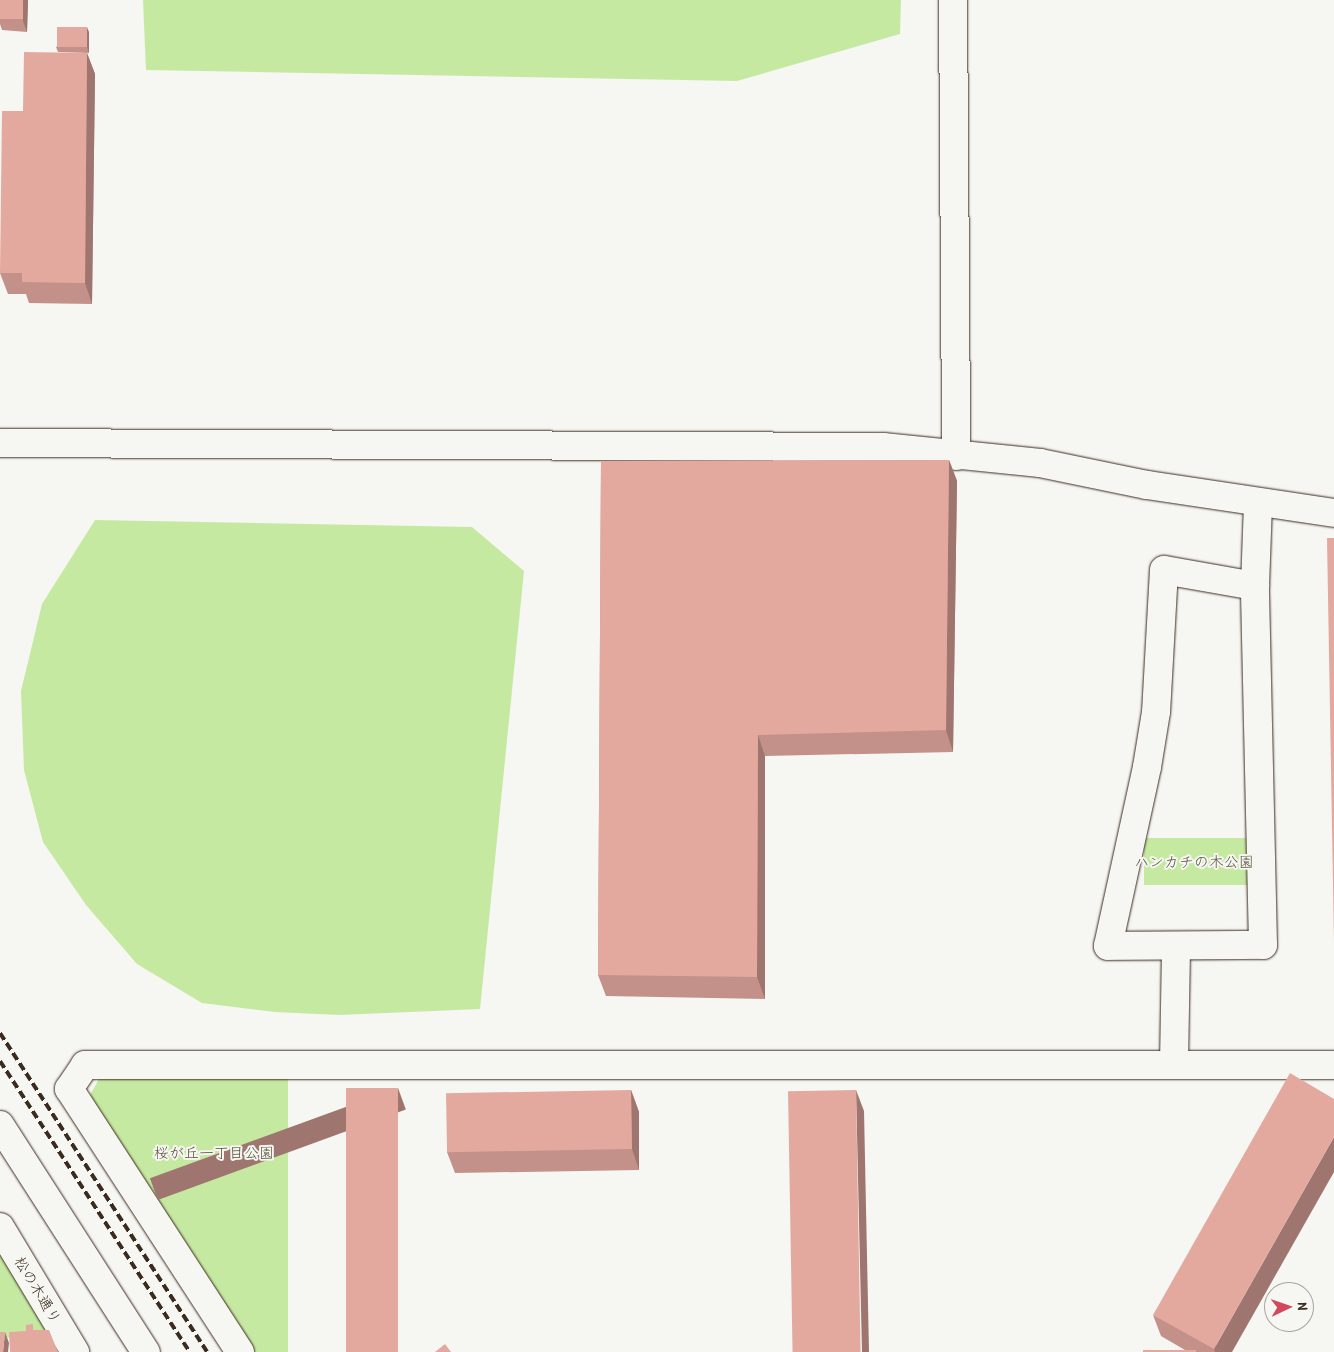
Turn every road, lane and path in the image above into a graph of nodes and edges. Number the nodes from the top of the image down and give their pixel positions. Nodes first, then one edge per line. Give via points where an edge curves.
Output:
1 (953, 0) edge
2 (0, 443) edge
3 (956, 456) junction
4 (1258, 504) junction
5 (1334, 513) edge
6 (1255, 586) junction
7 (1176, 947) junction
8 (1174, 1064) junction
9 (1334, 1065) edge
10 (0, 1125) edge
11 (0, 1227) edge
12 (75, 1352) edge
13 (146, 1352) edge
14 (240, 1352) edge

1 - 3 street
2 - 3 street via 883,448
3 - 4 street via 1040,462
4 - 5 street
4 - 6 street
6 - 7 street via 1263,944
6 - 7 street via 1164,570 1156,712 1108,946
7 - 8 street
8 - 9 street
8 - 14 street via 85,1065 69,1089
10 - 13 street
11 - 12 street, 松の木通り

